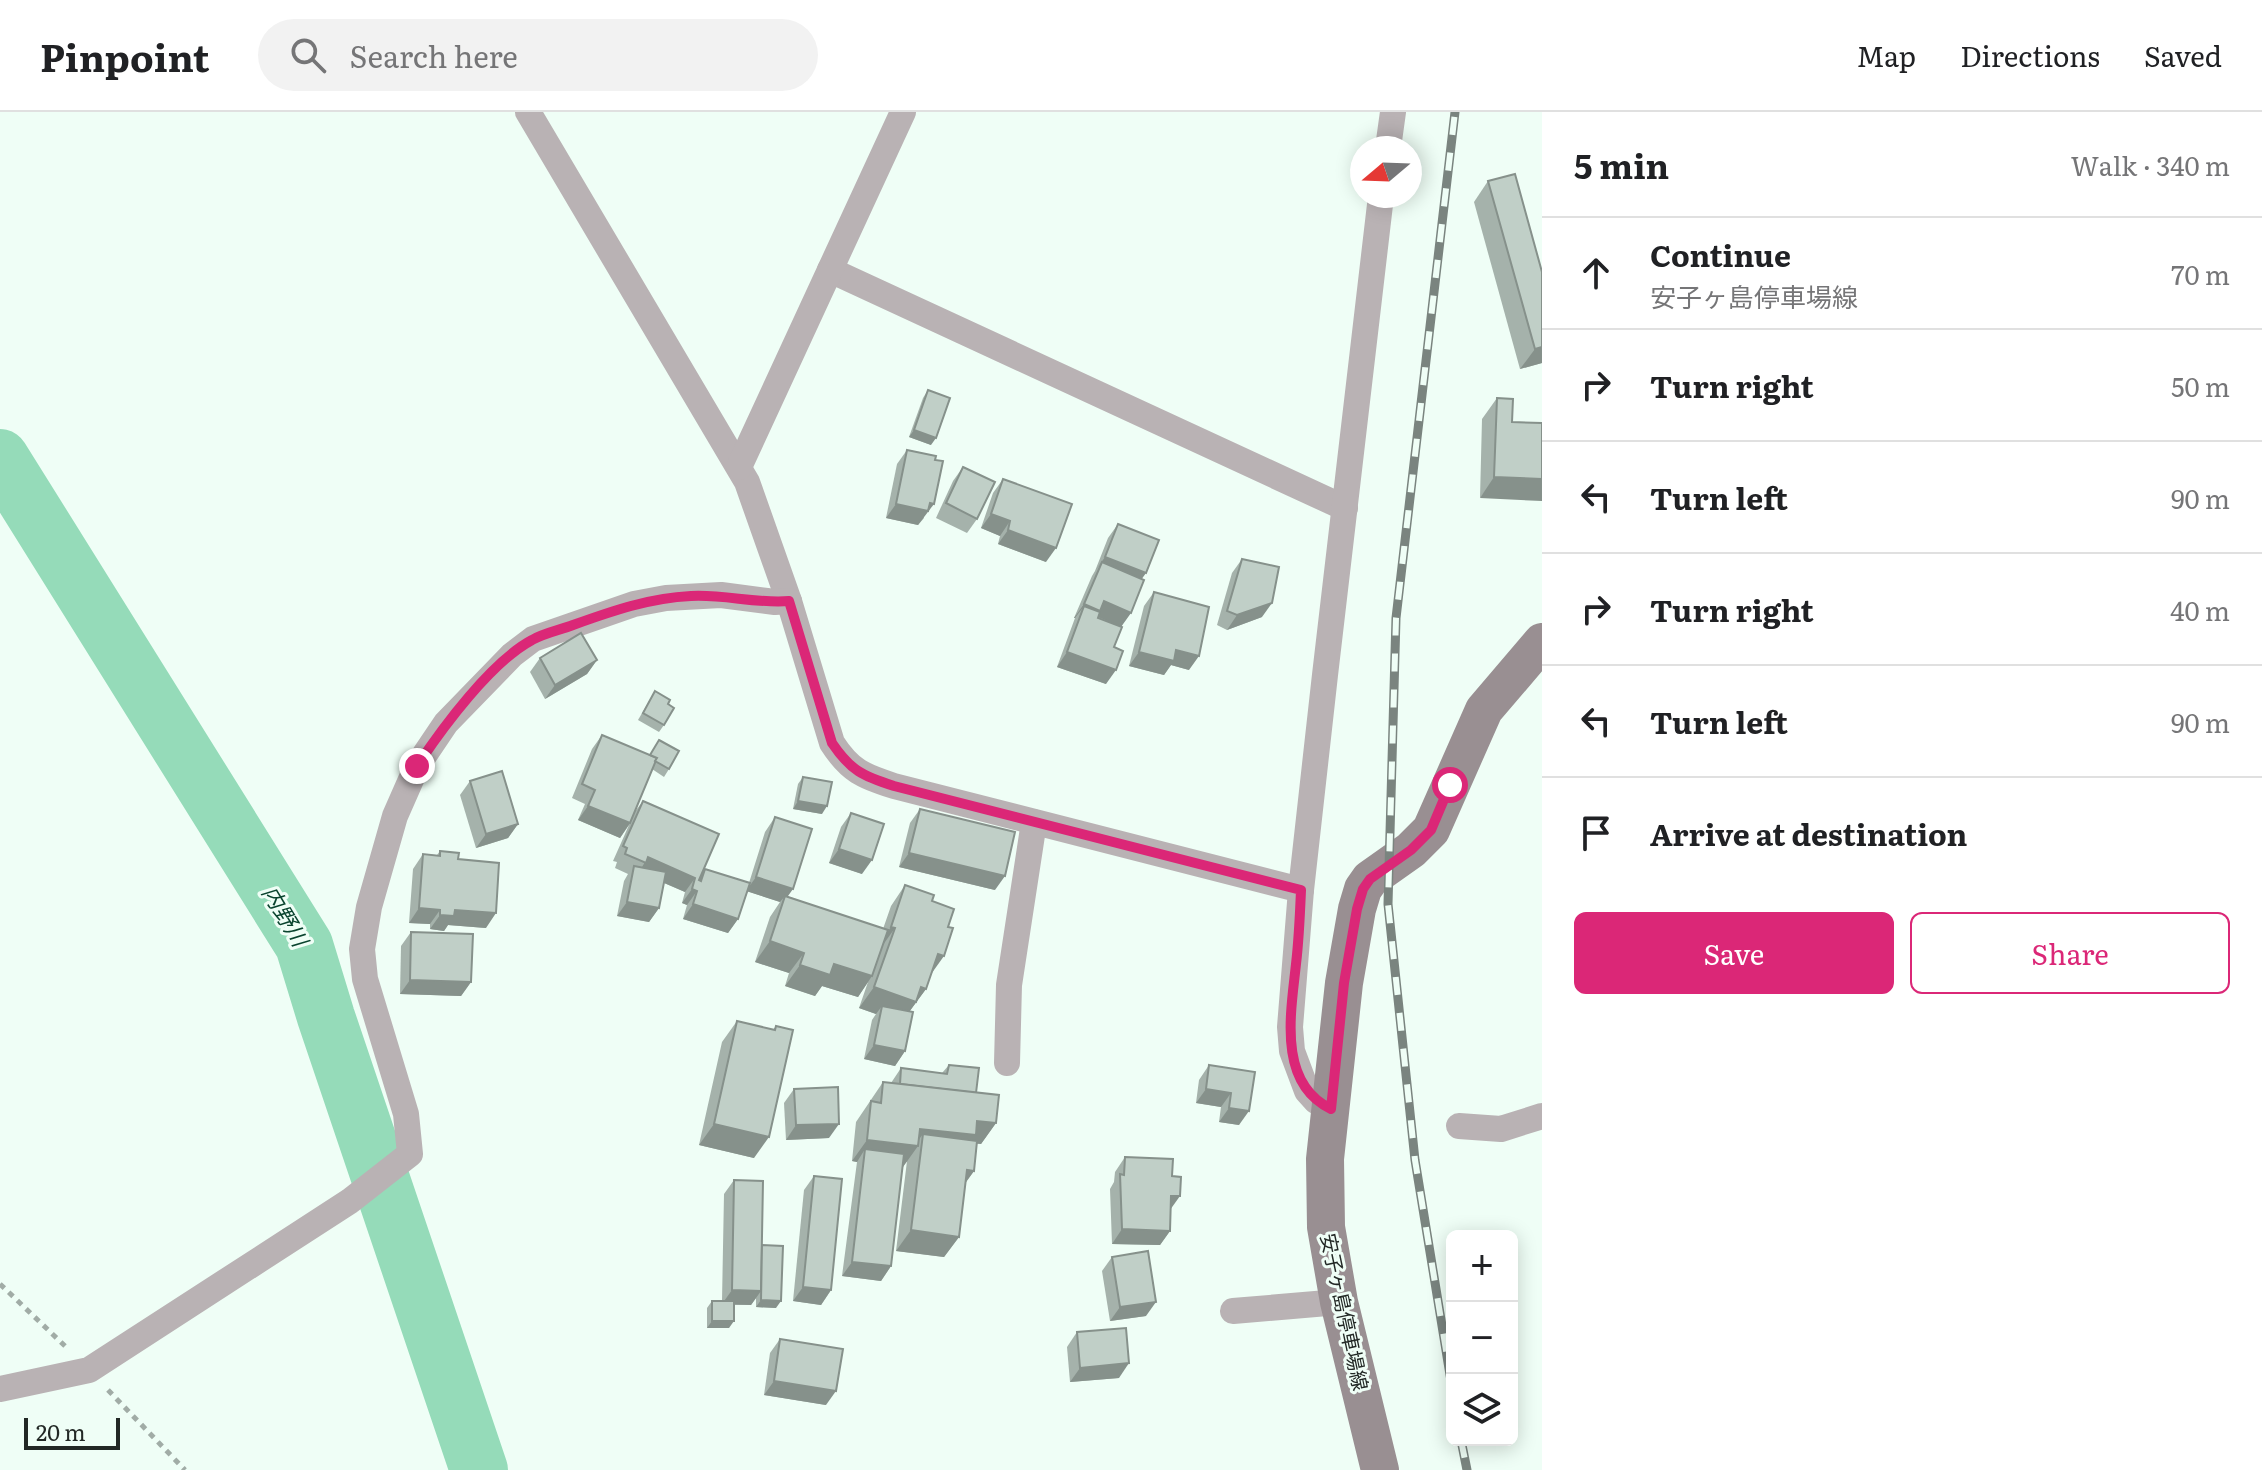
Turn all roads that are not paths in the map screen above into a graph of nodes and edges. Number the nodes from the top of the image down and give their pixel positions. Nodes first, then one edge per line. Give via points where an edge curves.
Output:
1 (528, 112) edge
2 (903, 112) edge
3 (1393, 112) edge
4 (1390, 136) edge
5 (1380, 208) edge
6 (830, 270) junction
7 (739, 467) junction
8 (1345, 508) junction
9 (789, 601) junction
10 (1542, 642) edge
11 (1034, 822) junction
12 (1301, 890) junction
13 (1007, 1063) dead end
14 (1331, 1109) junction
15 (1542, 1116) edge
16 (1459, 1126) dead end
17 (1339, 1302) junction
18 (1233, 1311) dead end
19 (0, 1389) edge
20 (1380, 1470) edge

1 - 7 street
2 - 6 street
3 - 4 street
5 - 8 street
6 - 7 street
6 - 8 street
7 - 9 street
8 - 12 street
9 - 11 street via 832,743 844,761 860,775 885,784
9 - 19 street via 721,595 634,604 533,639 487,679 446,723 417,766 395,816 362,949 365,979 406,1114 410,1154 350,1201 89,1370
10 - 14 main road, 安子ヶ島停車場線 via 1484,710 1431,830 1363,889 1344,983
11 - 12 street
11 - 13 street via 1009,985
12 - 14 street via 1292,1051 1307,1091
14 - 17 main road, 安子ヶ島停車場線 via 1326,1227
15 - 16 street via 1501,1129
17 - 18 street
17 - 20 main road, 安子ヶ島停車場線

